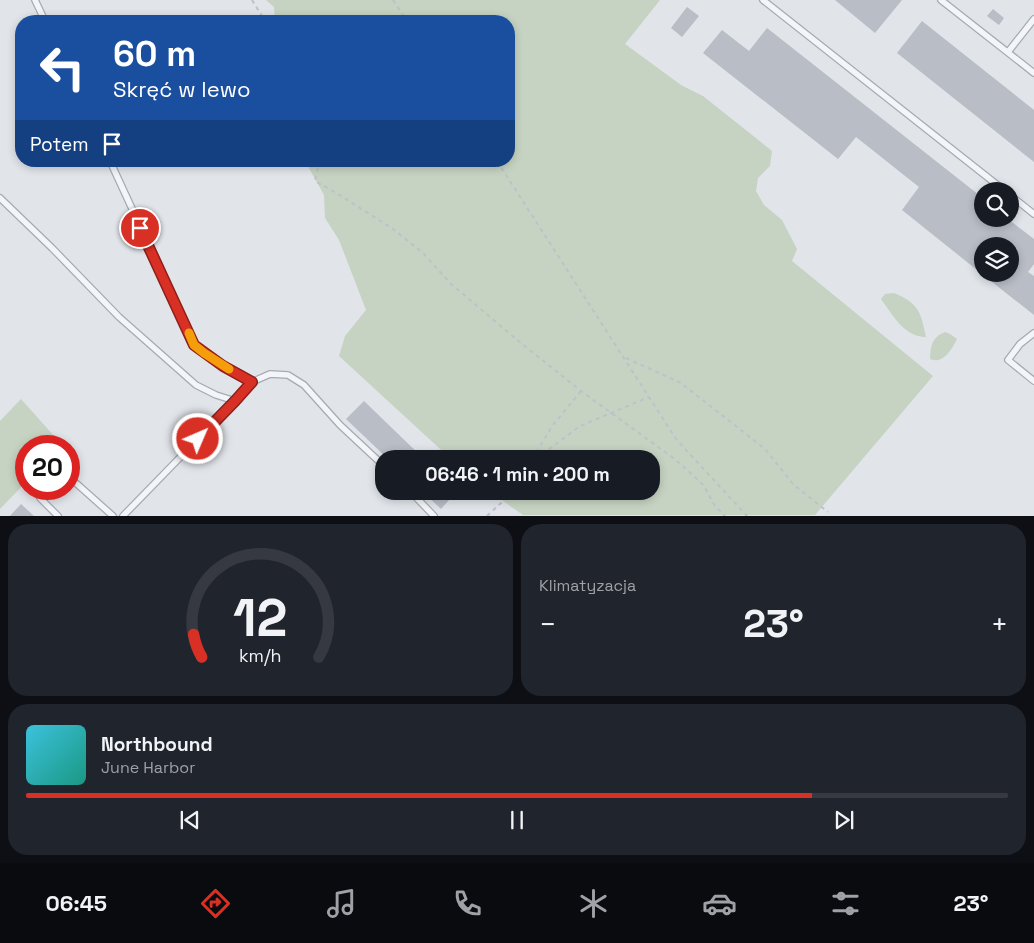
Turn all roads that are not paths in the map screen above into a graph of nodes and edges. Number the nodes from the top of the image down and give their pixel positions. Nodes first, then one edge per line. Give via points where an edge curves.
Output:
1 (35, 0) edge
2 (763, 0) edge
3 (940, 0) edge
4 (42, 15) edge
5 (1034, 19) edge
6 (1008, 52) junction
7 (1034, 73) edge
8 (113, 167) edge
9 (994, 182) edge
10 (0, 198) edge
11 (1019, 202) edge
12 (1034, 214) edge
13 (1034, 333) edge
14 (1034, 381) edge
15 (252, 382) junction
16 (235, 401) junction
17 (375, 458) edge
18 (80, 487) edge
19 (42, 500) edge
20 (419, 500) edge
21 (58, 516) edge
22 (113, 516) edge
23 (123, 516) edge
24 (434, 516) edge

1 - 4 lane
2 - 9 lane
3 - 6 lane
5 - 6 lane
6 - 7 lane
8 - 15 lane via 194,345
10 - 16 lane via 120,317 196,385
11 - 12 lane
13 - 14 lane via 1008,360
15 - 16 lane
15 - 17 lane via 270,374 288,375 304,385
16 - 23 lane
18 - 22 lane
19 - 21 lane
20 - 24 lane

